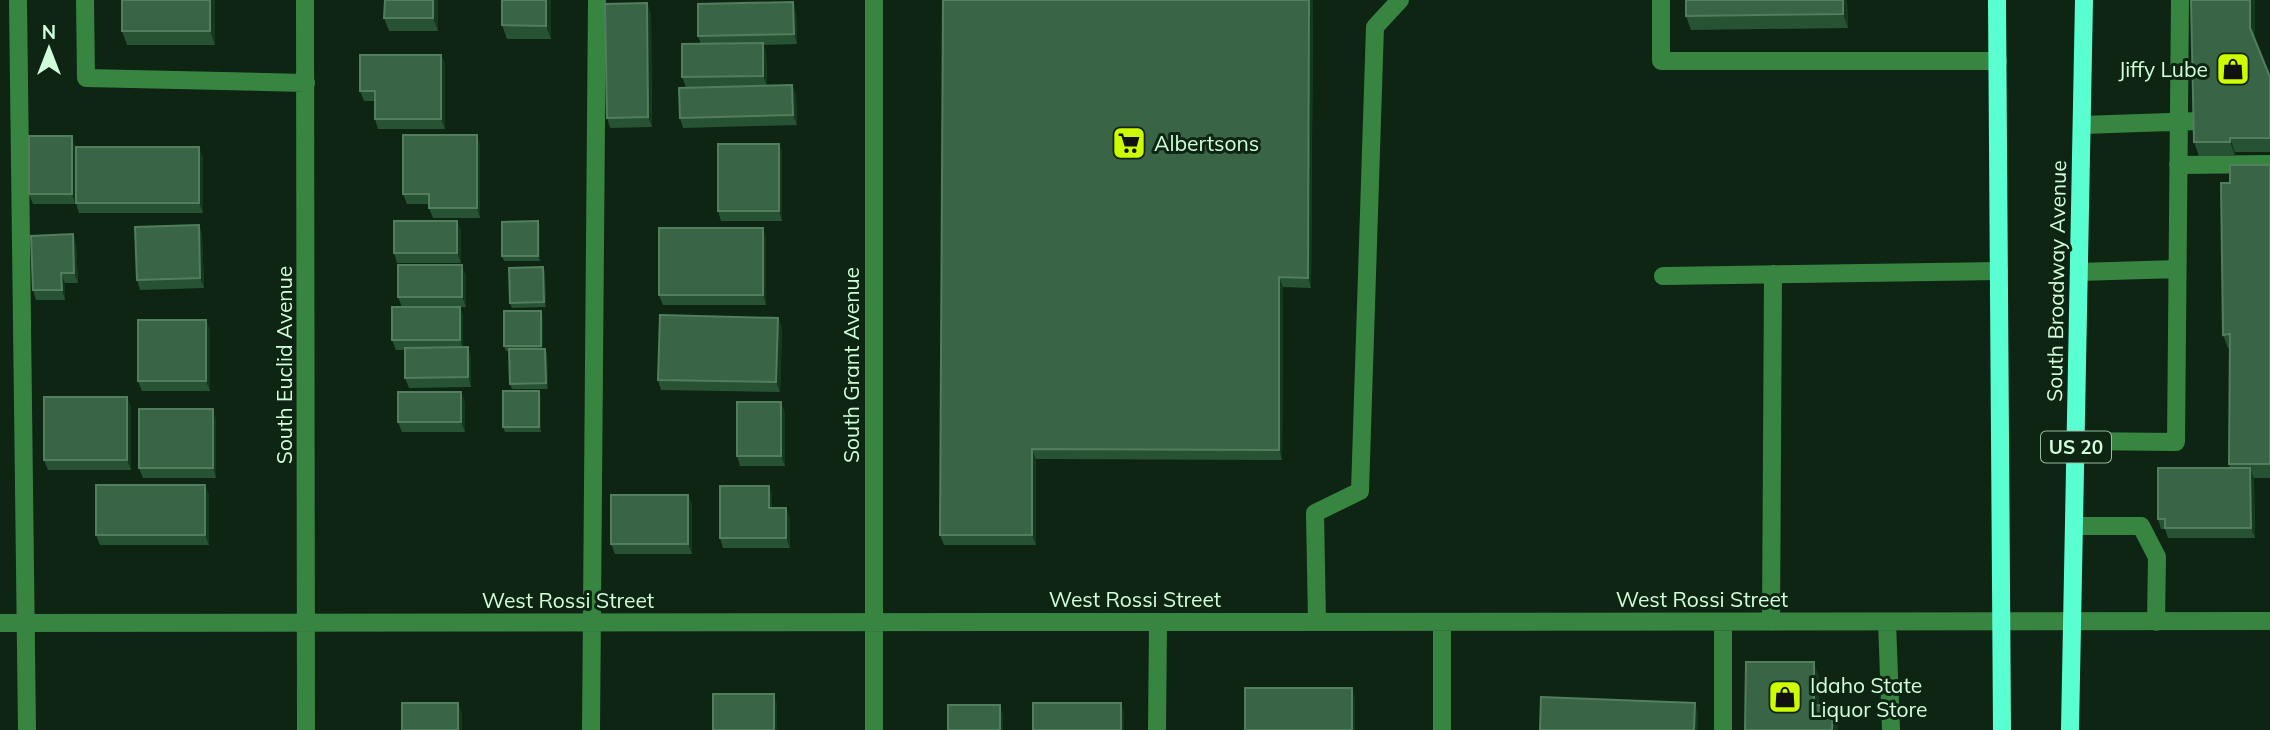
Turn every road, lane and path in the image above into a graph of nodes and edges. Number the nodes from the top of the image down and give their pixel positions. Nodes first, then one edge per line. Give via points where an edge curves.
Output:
1 (18, 0) edge
2 (85, 0) edge
3 (305, 0) edge
4 (597, 0) edge
5 (874, 0) edge
6 (1400, 0) edge
7 (1661, 0) edge
8 (1997, 0) edge
9 (2084, 0) edge
10 (2180, 0) edge
11 (1997, 61) junction
12 (306, 83) junction
13 (2199, 121) edge
14 (2179, 123) junction
15 (2082, 125) junction
16 (2270, 164) edge
17 (2178, 165) junction
18 (2177, 270) junction
19 (1999, 271) junction
20 (2079, 272) junction
21 (1773, 274) junction
22 (1663, 276) dead end
23 (2076, 441) junction
24 (2074, 527) junction
25 (2270, 621) edge
26 (874, 622) junction
27 (1158, 622) junction
28 (1317, 622) junction
29 (1442, 622) junction
30 (1723, 622) junction
31 (1771, 622) junction
32 (1887, 622) junction
33 (2002, 622) junction
34 (2072, 622) junction
35 (2156, 622) junction
36 (0, 623) edge
37 (28, 623) junction
38 (306, 623) junction
39 (591, 623) junction
40 (27, 730) edge
41 (306, 730) edge
42 (591, 730) edge
43 (874, 730) edge
44 (1157, 730) edge
45 (1441, 730) edge
46 (1723, 730) edge
47 (1891, 730) edge
48 (2002, 730) edge
49 (2070, 730) edge

1 - 37 street
2 - 12 street via 86,78
3 - 12 street, South Euclid Avenue
4 - 39 street
5 - 26 street, South Grant Avenue
6 - 28 street via 1375,27 1360,491 1315,513
7 - 11 street via 1661,61
8 - 11 main road
9 - 15 main road, South Broadway Avenue / US 20
10 - 14 street
11 - 19 main road
12 - 38 street, South Euclid Avenue
13 - 14 street
14 - 15 street
14 - 17 street
15 - 20 main road, South Broadway Avenue / US 20
16 - 17 street
17 - 18 street
18 - 20 street
18 - 23 street via 2176,442
19 - 21 street
19 - 33 main road
20 - 23 main road, South Broadway Avenue / US 20
21 - 22 street
21 - 31 street
23 - 24 main road, South Broadway Avenue / US 20
24 - 34 main road, South Broadway Avenue / US 20
24 - 35 street via 2141,527 2157,557
25 - 35 street, West Rossi Street
26 - 27 street, West Rossi Street
26 - 39 street, West Rossi Street
26 - 43 street, South Grant Avenue
27 - 28 street, West Rossi Street
27 - 44 street
28 - 29 street, West Rossi Street
29 - 30 street, West Rossi Street
29 - 45 street
30 - 31 street, West Rossi Street
30 - 46 street
31 - 32 street, West Rossi Street
32 - 33 street, West Rossi Street
32 - 47 street
33 - 34 street, West Rossi Street
33 - 48 main road
34 - 35 street, West Rossi Street
34 - 49 main road, South Broadway Avenue / US 20
36 - 37 street, West Rossi Street
37 - 38 street, West Rossi Street
37 - 40 street
38 - 39 street, West Rossi Street
38 - 41 street, South Euclid Avenue
39 - 42 street

